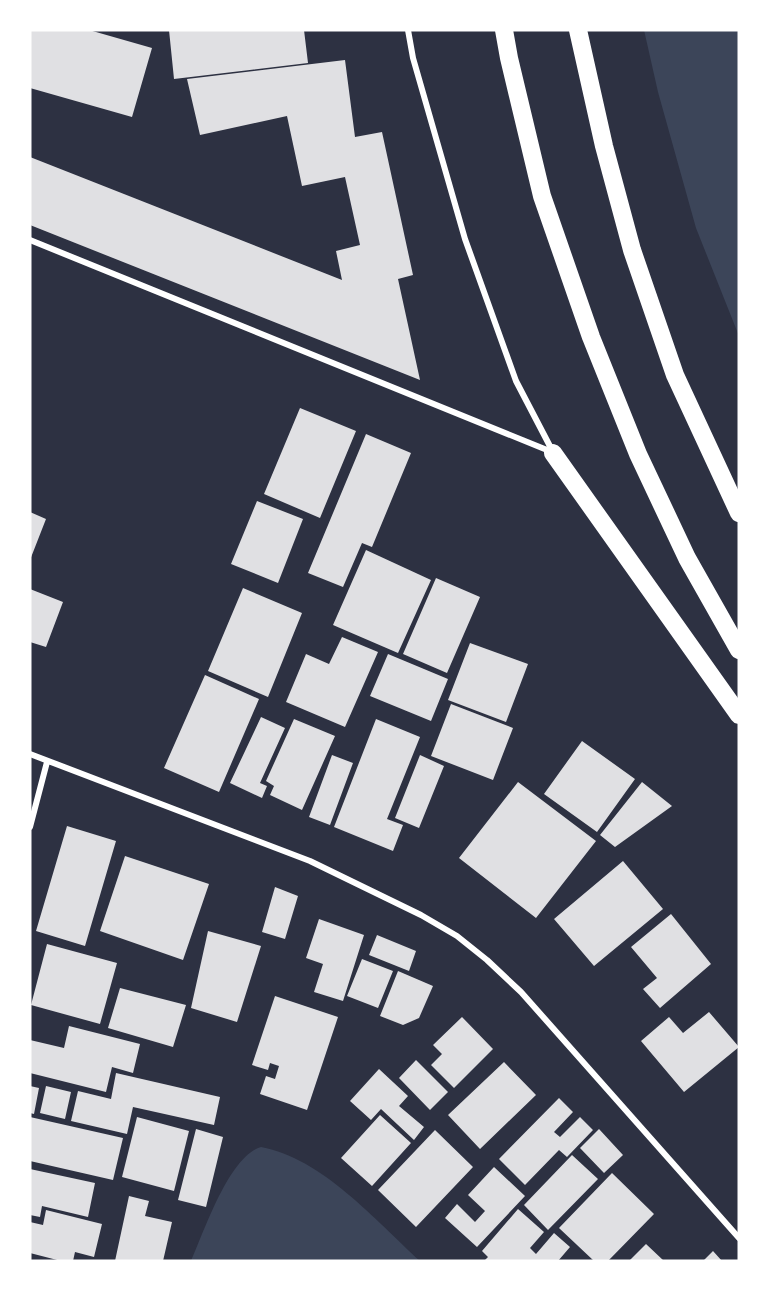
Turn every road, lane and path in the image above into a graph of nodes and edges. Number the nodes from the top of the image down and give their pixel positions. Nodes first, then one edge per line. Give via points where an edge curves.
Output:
1 (408, 30) edge
2 (504, 30) edge
3 (578, 30) edge
4 (30, 240) edge
5 (553, 453) junction
6 (739, 513) edge
7 (739, 650) edge
8 (739, 715) edge
9 (30, 754) edge
10 (48, 762) junction
11 (30, 827) edge
12 (739, 1238) edge

1 - 5 street via 465,239 516,381
2 - 7 highway via 542,196 591,337 667,516
3 - 6 highway via 632,250 675,375
4 - 5 street
5 - 8 highway
9 - 10 street
10 - 11 street
10 - 12 street via 310,861 457,936 521,992

